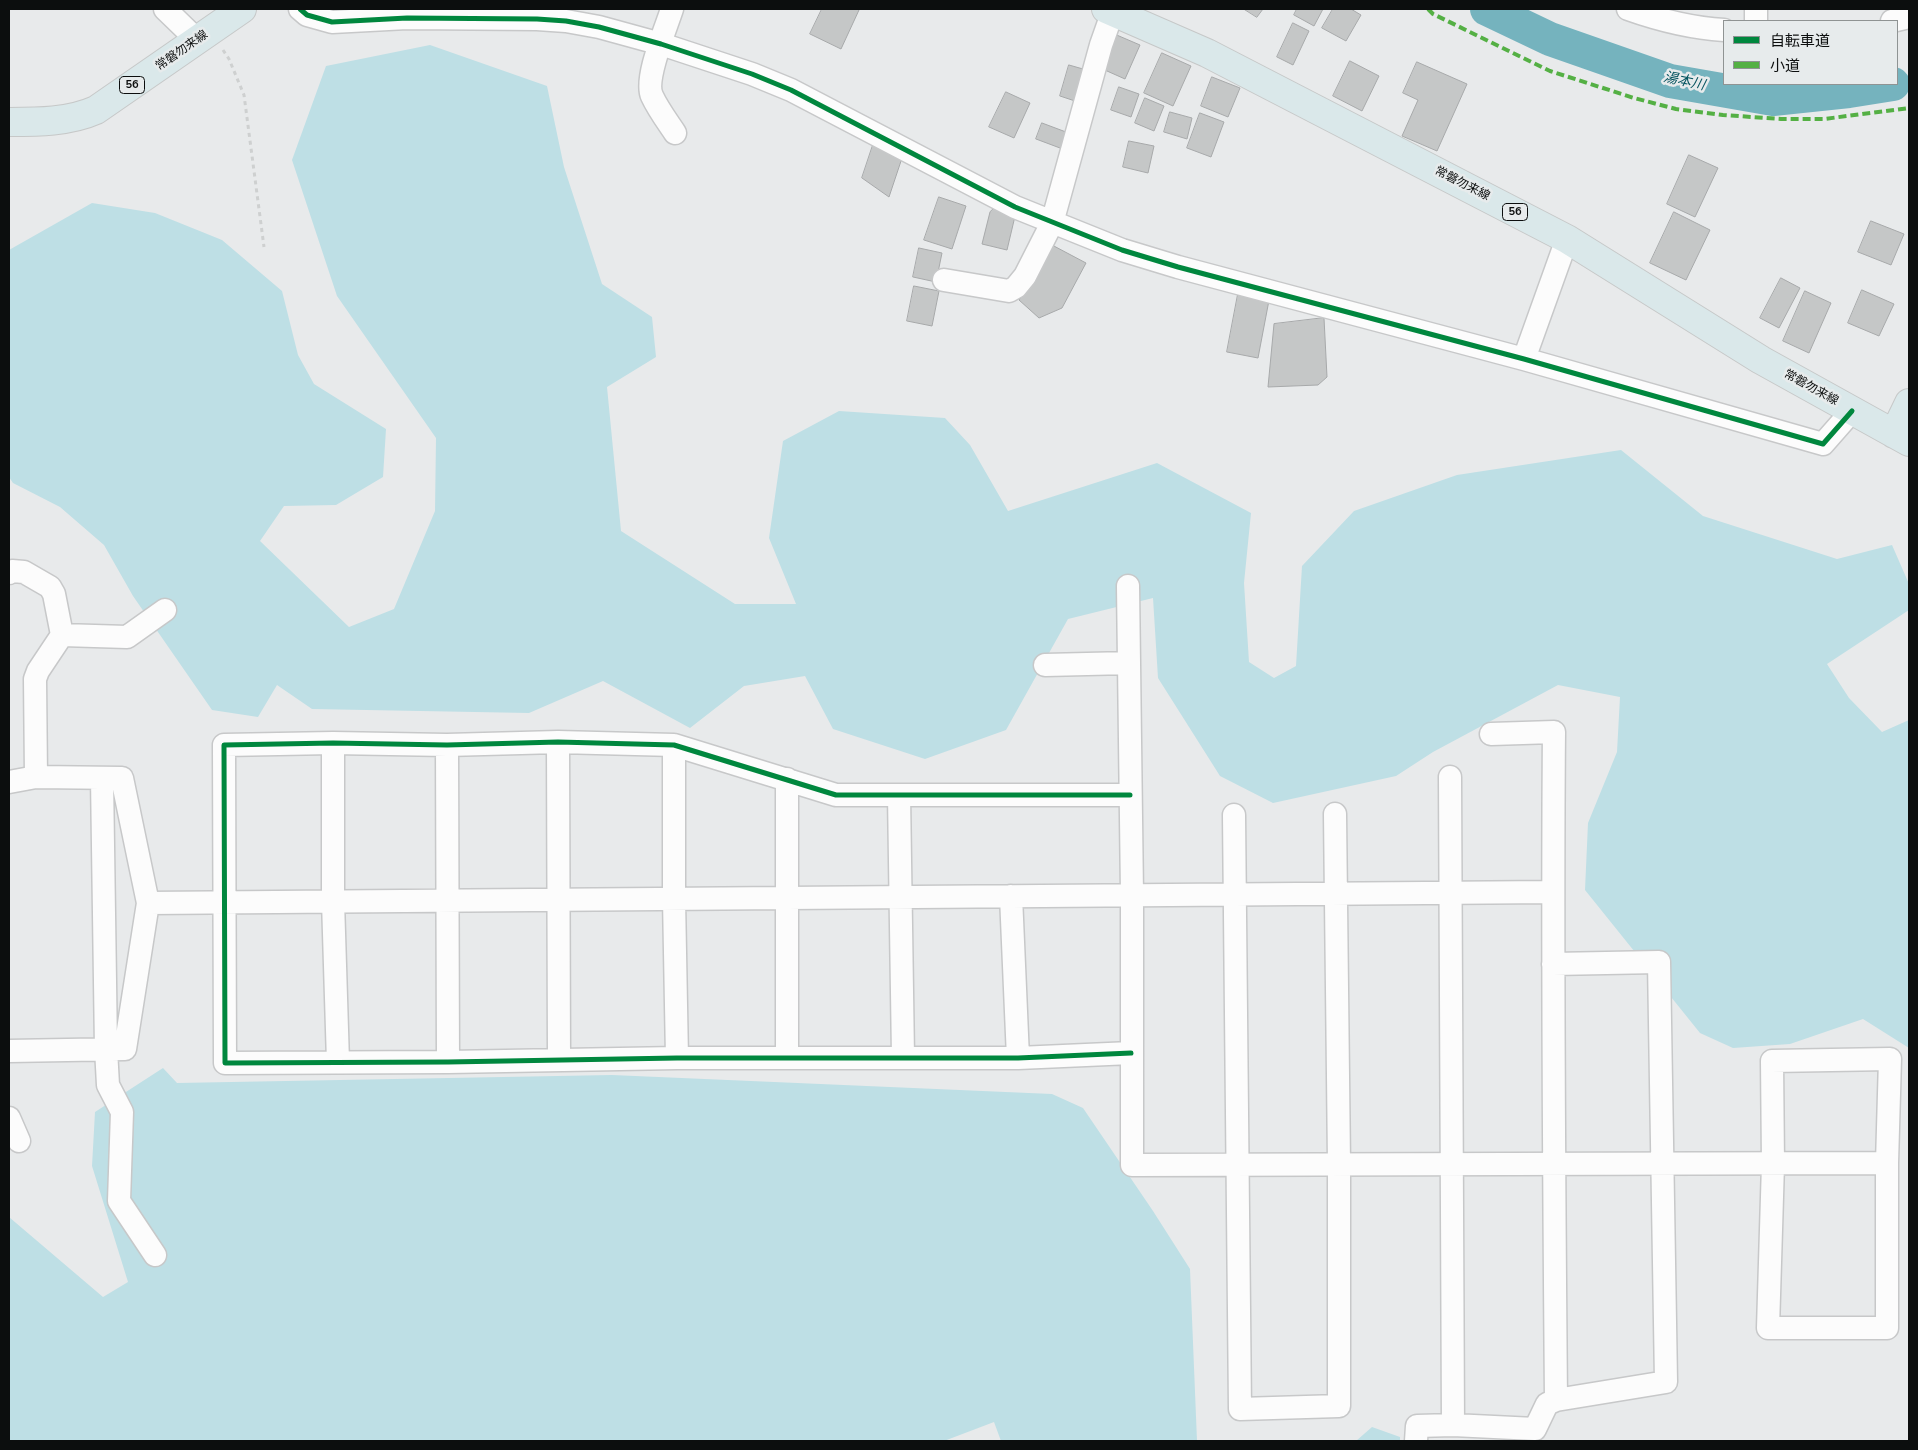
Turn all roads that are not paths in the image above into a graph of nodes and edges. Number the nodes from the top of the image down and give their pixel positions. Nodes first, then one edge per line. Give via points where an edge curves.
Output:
1 (165, 9) edge
2 (242, 9) edge
3 (300, 9) edge
4 (672, 9) edge
5 (1628, 9) edge
6 (1110, 10) edge
7 (1909, 17) edge
8 (1896, 20) edge
9 (1723, 30) edge
10 (203, 36) junction
11 (661, 44) junction
12 (9, 122) edge
13 (675, 133) dead end
14 (1052, 223) junction
15 (1567, 239) junction
16 (944, 280) dead end
17 (1524, 359) junction
18 (1909, 403) edge
19 (1852, 411) junction
20 (1901, 438) edge
21 (9, 573) edge
22 (1128, 586) dead end
23 (166, 610) dead end
24 (62, 635) junction
25 (1129, 663) junction
26 (1045, 665) dead end
27 (1491, 734) dead end
28 (558, 742) junction
29 (333, 743) junction
30 (447, 745) junction
31 (674, 745) junction
32 (36, 777) junction
33 (1450, 777) dead end
34 (102, 778) junction
35 (786, 779) junction
36 (9, 782) edge
37 (899, 795) junction
38 (1130, 795) junction
39 (1335, 814) dead end
40 (1234, 815) dead end
41 (1552, 892) junction
42 (1451, 893) junction
43 (1234, 894) junction
44 (1335, 894) junction
45 (1132, 895) junction
46 (1011, 896) junction
47 (902, 897) junction
48 (786, 898) junction
49 (560, 899) junction
50 (674, 899) junction
51 (448, 900) junction
52 (333, 901) junction
53 (224, 902) junction
54 (148, 903) junction
55 (1553, 964) junction
56 (106, 1049) junction
57 (9, 1051) edge
58 (1131, 1053) junction
59 (903, 1057) junction
60 (678, 1058) junction
61 (787, 1058) junction
62 (1018, 1058) junction
63 (559, 1060) junction
64 (338, 1062) junction
65 (448, 1062) junction
66 (9, 1118) edge
67 (19, 1141) dead end
68 (1662, 1162) junction
69 (1339, 1163) junction
70 (1887, 1163) junction
71 (1554, 1164) junction
72 (1773, 1164) junction
73 (1236, 1166) junction
74 (1452, 1166) junction
75 (155, 1255) dead end
76 (1556, 1400) junction
77 (1453, 1425) junction
78 (1416, 1441) edge

1 - 10 street
2 - 10 main road, 常磐勿来線 / 56
3 - 11 street via 307,15 332,22 407,18 566,21
4 - 11 street
5 - 9 street via 1650,17
6 - 14 street
6 - 15 main road, 常磐勿来線 / 56 via 1207,53
7 - 8 street
10 - 12 main road, 常磐勿来線 / 56 via 80,118
11 - 13 street via 651,71 651,94
11 - 14 street via 790,90 966,183
14 - 16 street via 1025,276 1009,291
14 - 17 street via 1178,267
15 - 17 street
15 - 19 main road, 常磐勿来線 / 56 via 1761,360
17 - 19 street via 1823,444
18 - 20 main road
19 - 20 main road, 常磐勿来線 / 56
21 - 24 street via 24,572 50,587
22 - 25 street
23 - 24 street via 127,637
24 - 32 street via 34,679
25 - 26 street
25 - 38 street
27 - 41 street via 1554,732
28 - 30 street
28 - 31 street
28 - 49 street
29 - 30 street
29 - 52 street
29 - 53 street via 224,745
30 - 51 street
31 - 35 street
31 - 50 street
32 - 34 street
32 - 36 street
33 - 42 street
34 - 54 street via 122,778
34 - 56 street
35 - 37 street via 836,795
35 - 48 street
37 - 38 street
37 - 47 street
38 - 45 street
39 - 44 street
40 - 43 street
41 - 42 street
41 - 55 street
42 - 44 street
42 - 74 street
43 - 44 street
43 - 45 street
43 - 73 street
44 - 69 street
45 - 46 street
45 - 58 street
46 - 47 street
46 - 62 street
47 - 48 street
47 - 59 street
48 - 50 street
48 - 61 street
49 - 50 street
49 - 51 street
49 - 63 street
50 - 60 street
51 - 52 street
51 - 65 street
52 - 53 street
52 - 64 street
53 - 54 street
53 - 64 street via 225,1062
54 - 56 street via 125,1049
55 - 68 street via 1659,962
55 - 71 street
56 - 57 street
56 - 75 street via 108,1085 122,1112 120,1201
58 - 62 street
58 - 73 street via 1132,1165
59 - 61 street
59 - 62 street
60 - 61 street
60 - 63 street
63 - 65 street
64 - 65 street
66 - 67 street
68 - 71 street
68 - 72 street
68 - 76 street via 1666,1382
69 - 73 street
69 - 73 street via 1339,1406 1240,1409
69 - 74 street
70 - 72 street
70 - 72 street via 1890,1060 1772,1061
70 - 72 street via 1887,1328 1768,1328
71 - 74 street
71 - 76 street
74 - 77 street
76 - 77 street via 1547,1404 1535,1429
77 - 78 street via 1417,1426

